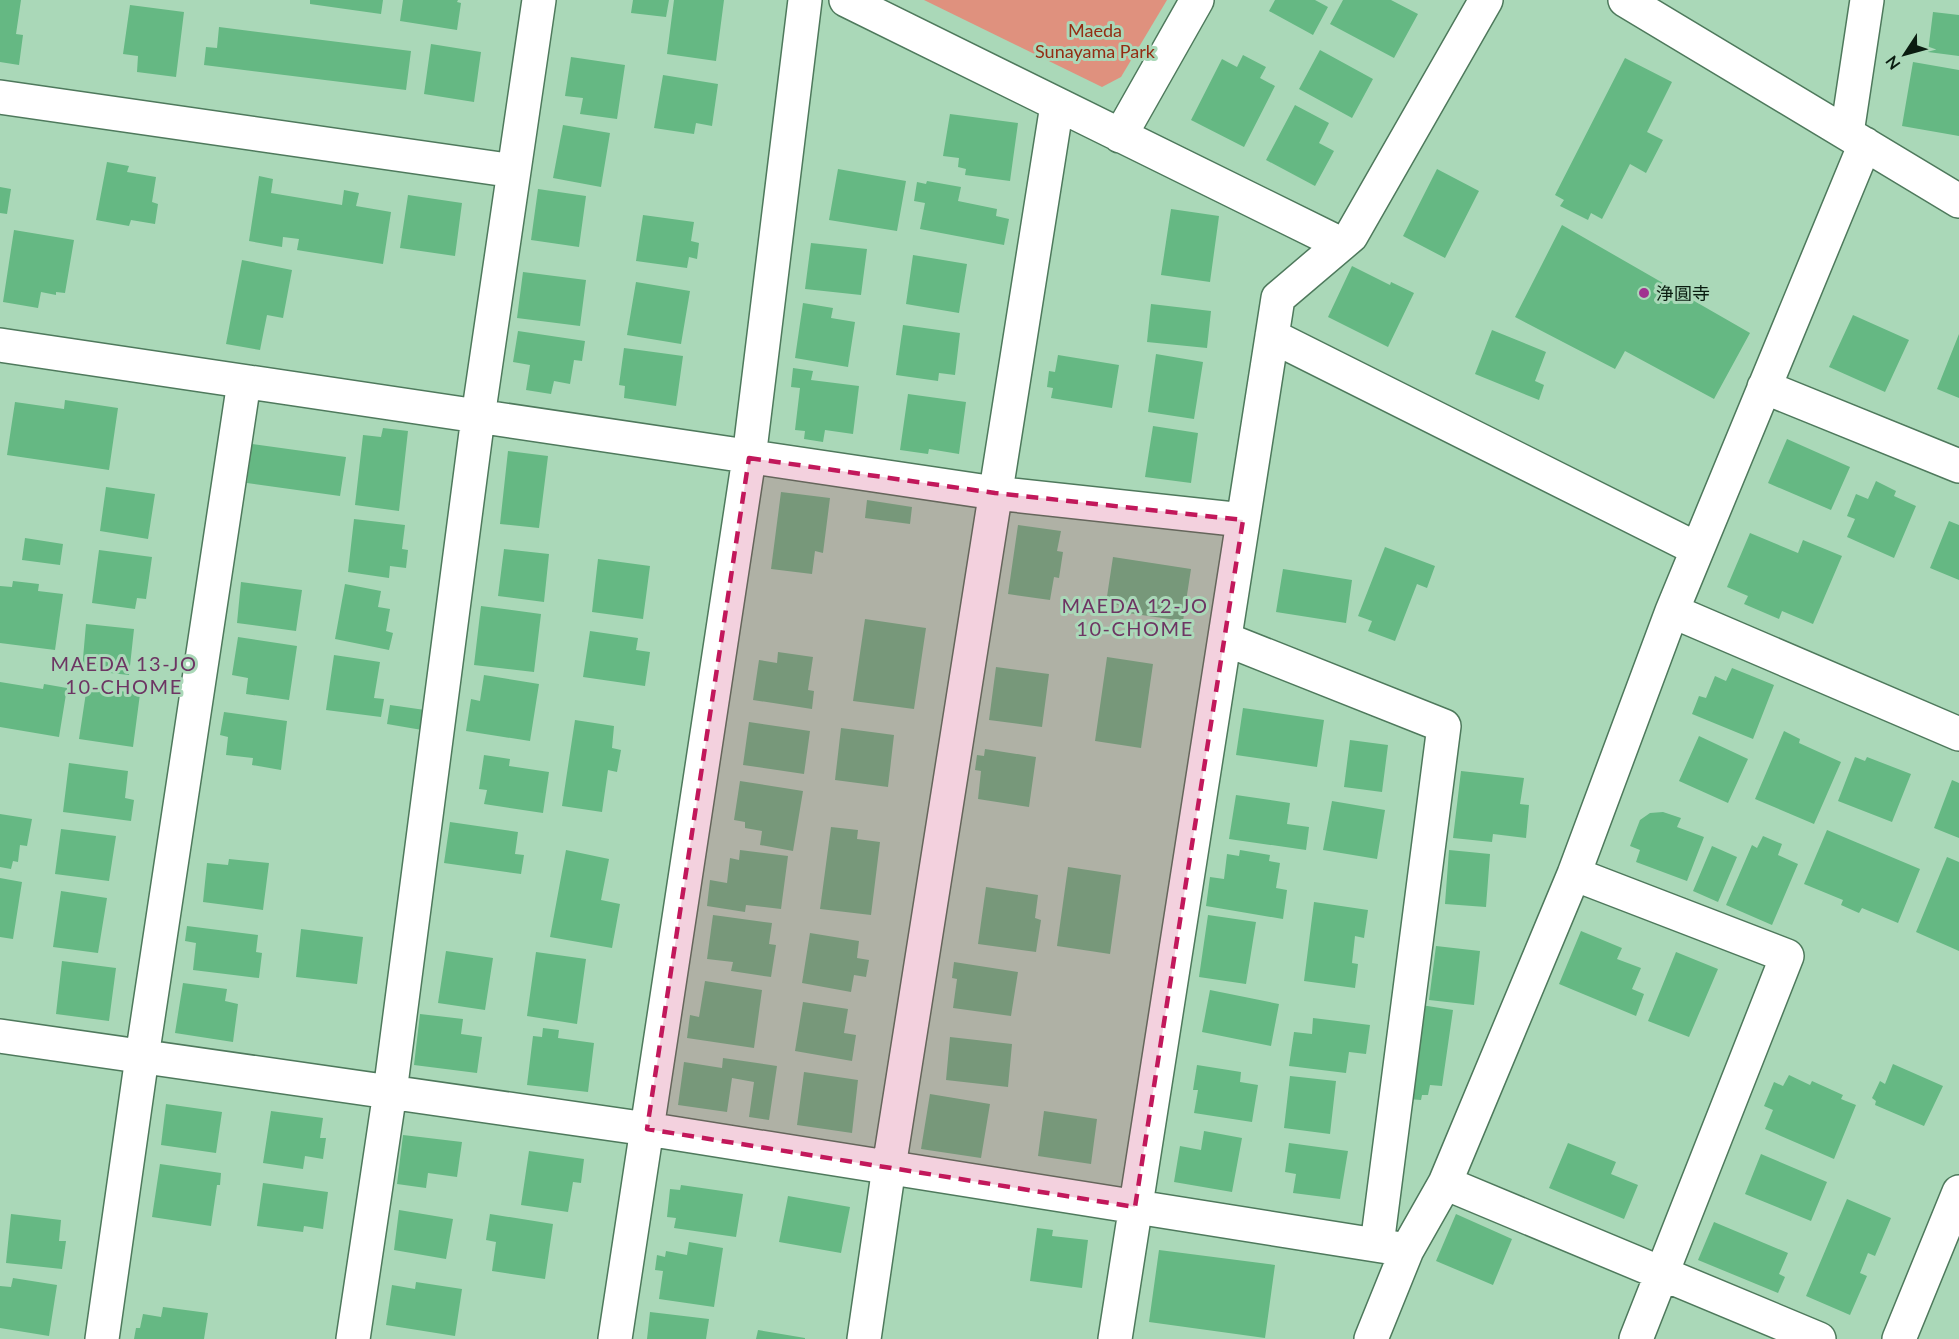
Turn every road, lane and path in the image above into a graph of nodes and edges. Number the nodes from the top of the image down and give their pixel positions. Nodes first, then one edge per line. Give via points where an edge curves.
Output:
1 (539, 0) edge
2 (805, 0) edge
3 (846, 0) edge
4 (1197, 0) edge
5 (1486, 0) edge
6 (1625, 0) edge
7 (1867, 0) edge
8 (0, 98) edge
9 (1057, 105) junction
10 (1120, 136) junction
11 (1856, 139) junction
12 (514, 171) junction
13 (1959, 201) edge
14 (1341, 244) junction
15 (1272, 336) junction
16 (0, 345) edge
17 (0, 350) edge
18 (244, 382) junction
19 (1764, 387) junction
20 (478, 417) junction
21 (748, 458) junction
22 (1959, 466) edge
23 (995, 493) junction
24 (1244, 520) junction
25 (1697, 549) junction
26 (1672, 611) junction
27 (1225, 639) junction
28 (1959, 734) edge
29 (1574, 874) junction
30 (0, 1036) edge
31 (142, 1057) junction
32 (390, 1092) junction
33 (647, 1129) junction
34 (889, 1167) junction
35 (1445, 1183) junction
36 (1959, 1192) edge
37 (1135, 1206) junction
38 (1392, 1248) junction
39 (1662, 1273) junction
40 (102, 1339) edge
41 (353, 1339) edge
42 (615, 1339) edge
43 (864, 1339) edge
44 (1115, 1339) edge
45 (1371, 1339) edge
46 (1636, 1339) edge
47 (1819, 1339) edge
48 (1899, 1339) edge

1 - 12 street
2 - 21 street
3 - 9 street
4 - 10 street
5 - 14 street via 1351,236
6 - 11 street
7 - 11 street
8 - 12 street
9 - 10 street
9 - 23 street
10 - 14 street
11 - 13 street
11 - 19 street
12 - 20 street
14 - 15 street via 1278,298
15 - 24 street
15 - 25 street
16 - 17 street
16 - 18 street
18 - 20 street
18 - 31 street
19 - 22 street
19 - 25 street
20 - 21 street
20 - 32 street
21 - 23 street
21 - 33 street
23 - 24 street
23 - 34 street
24 - 27 street
25 - 26 street
26 - 28 street
26 - 29 street
27 - 37 street
27 - 38 street via 1444,726
29 - 35 street
29 - 39 street via 1787,956
30 - 31 street
31 - 32 street
31 - 40 street
32 - 33 street
32 - 41 street
33 - 34 street
33 - 42 street
34 - 37 street
34 - 43 street
35 - 38 street
35 - 39 street
36 - 48 street
37 - 38 street
37 - 44 street
38 - 45 street
39 - 46 street
39 - 47 street

